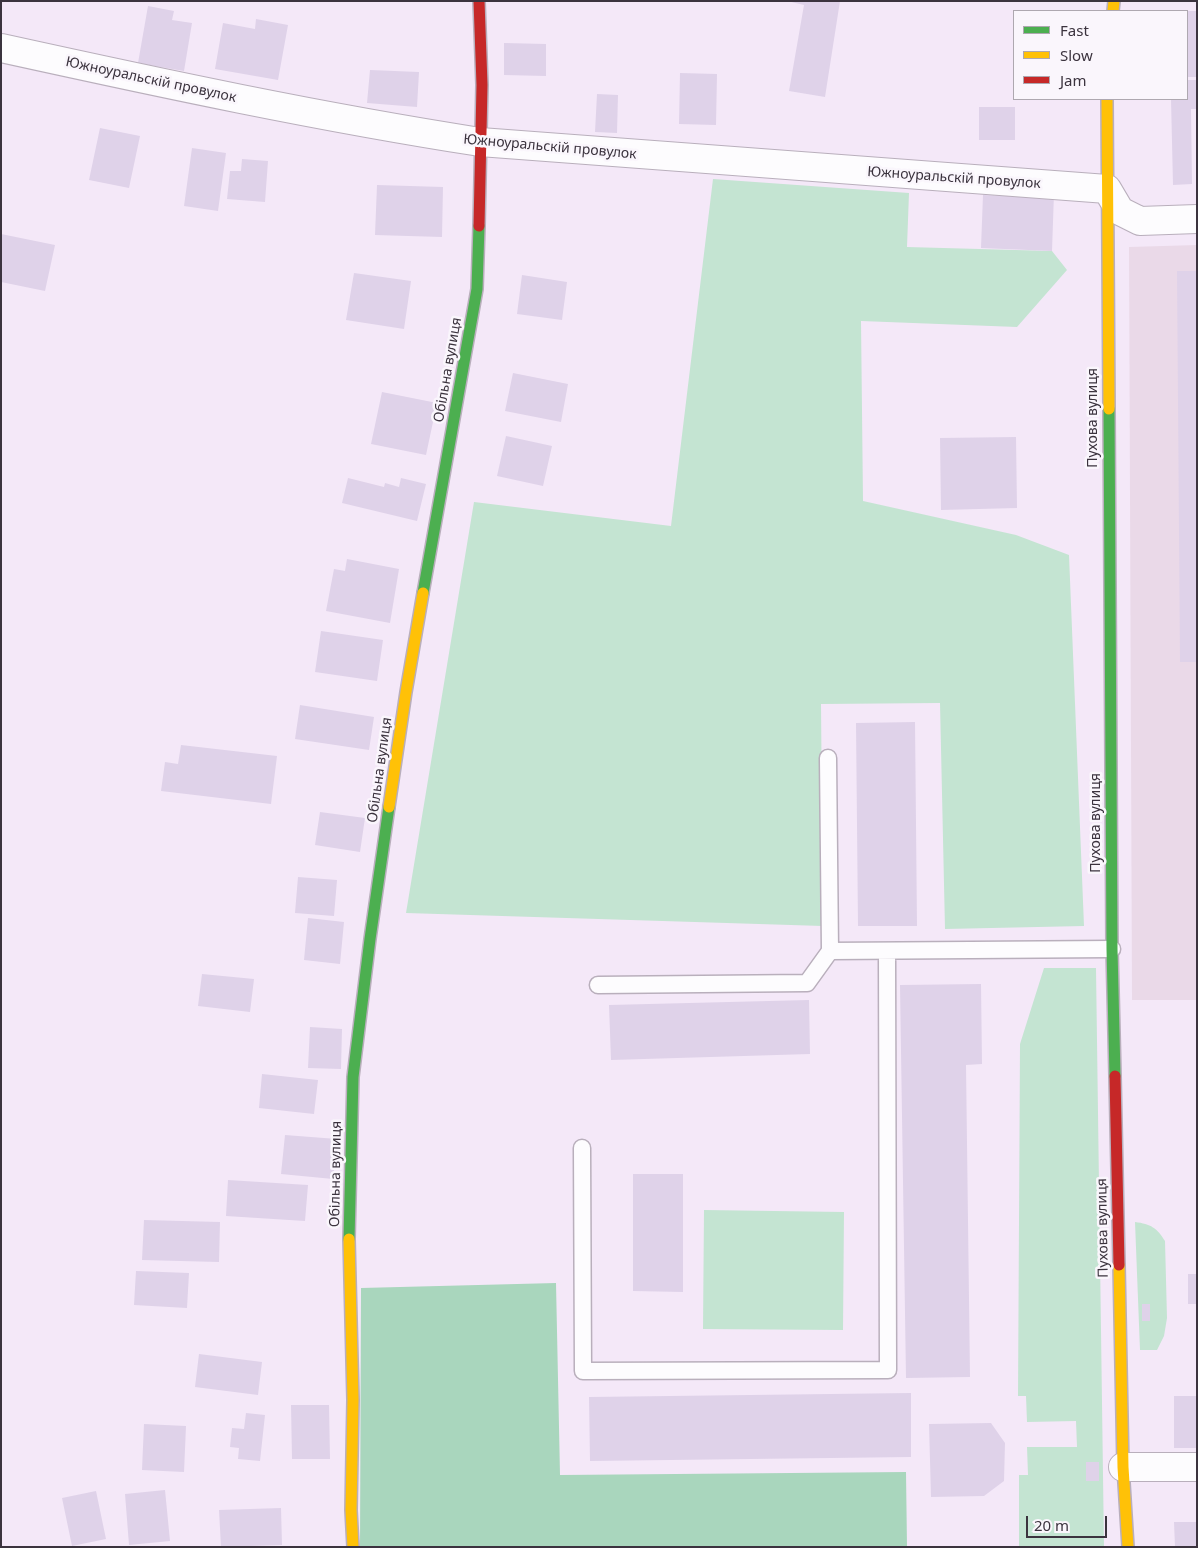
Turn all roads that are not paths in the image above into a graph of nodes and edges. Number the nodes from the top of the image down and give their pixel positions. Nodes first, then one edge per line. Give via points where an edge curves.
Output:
1 (479, 1) edge
2 (1, 48) edge
3 (1107, 100) edge
4 (480, 142) junction
5 (1107, 190) junction
6 (1197, 219) edge
7 (828, 758) dead end
8 (1112, 949) junction
9 (830, 951) junction
10 (887, 951) junction
11 (598, 986) dead end
12 (582, 1148) dead end
13 (1123, 1467) junction
14 (1197, 1467) edge
15 (353, 1547) edge
16 (1128, 1547) edge

1 - 4 street, Обільна вулиця
2 - 4 street, Южноуральскій провулок via 194,90
3 - 5 street, Пухова вулиця
4 - 5 street, Южноуральскій провулок
4 - 15 street, Обільна вулиця via 477,289 406,692 353,1077 349,1220
5 - 6 street via 1120,211 1140,220
5 - 8 street, Пухова вулиця
7 - 9 lane
8 - 10 lane
8 - 13 street, Пухова вулиця
9 - 10 lane
9 - 11 lane via 807,983
10 - 12 lane via 888,1370 583,1371
13 - 14 street
13 - 16 street, Пухова вулиця

